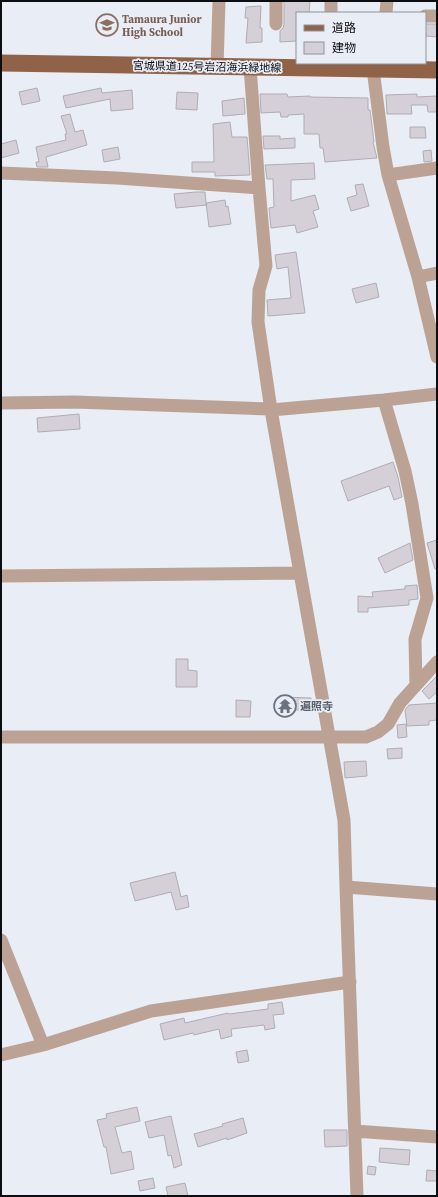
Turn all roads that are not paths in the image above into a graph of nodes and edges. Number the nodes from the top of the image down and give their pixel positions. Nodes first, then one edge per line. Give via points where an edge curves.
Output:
1 (219, 1) edge
2 (276, 1) edge
3 (331, 1) edge
4 (387, 1) edge
5 (331, 12) edge
6 (386, 12) edge
7 (426, 16) edge
8 (437, 16) edge
9 (276, 24) dead end
10 (1, 63) edge
11 (217, 67) junction
12 (250, 67) junction
13 (374, 69) junction
14 (437, 70) edge
15 (437, 168) edge
16 (1, 173) edge
17 (388, 174) junction
18 (259, 188) junction
19 (437, 273) edge
20 (418, 278) junction
21 (437, 357) edge
22 (437, 394) edge
23 (384, 400) junction
24 (1, 403) edge
25 (271, 410) junction
26 (300, 573) junction
27 (1, 576) edge
28 (437, 662) edge
29 (416, 685) junction
30 (1, 737) edge
31 (329, 737) junction
32 (346, 887) junction
33 (437, 894) edge
34 (1, 940) edge
35 (350, 982) junction
36 (42, 1045) junction
37 (1, 1055) edge
38 (355, 1131) junction
39 (437, 1137) edge
40 (357, 1196) edge

1 - 11 street
2 - 9 street
3 - 5 street
4 - 6 street
7 - 8 street
10 - 11 main road, 宮城県道125号岩沼海浜緑地線
11 - 12 main road, 宮城県道125号岩沼海浜緑地線
12 - 13 main road, 宮城県道125号岩沼海浜緑地線
12 - 18 street
13 - 14 main road, 宮城県道125号岩沼海浜緑地線
13 - 17 street
15 - 17 street
16 - 18 street
17 - 20 street
18 - 25 street via 266,266 259,290 258,322
19 - 20 street
20 - 21 street
22 - 23 street
23 - 25 street
23 - 29 street via 408,484 427,598 415,639
24 - 25 street via 74,402
25 - 26 street
26 - 27 street
26 - 31 street
28 - 29 street
29 - 31 street via 400,703 388,724 378,732 366,737
30 - 31 street
31 - 32 street via 344,820
32 - 33 street
32 - 35 street
34 - 36 street
35 - 36 street via 151,1010
35 - 38 street
36 - 37 street
38 - 39 street
38 - 40 street

